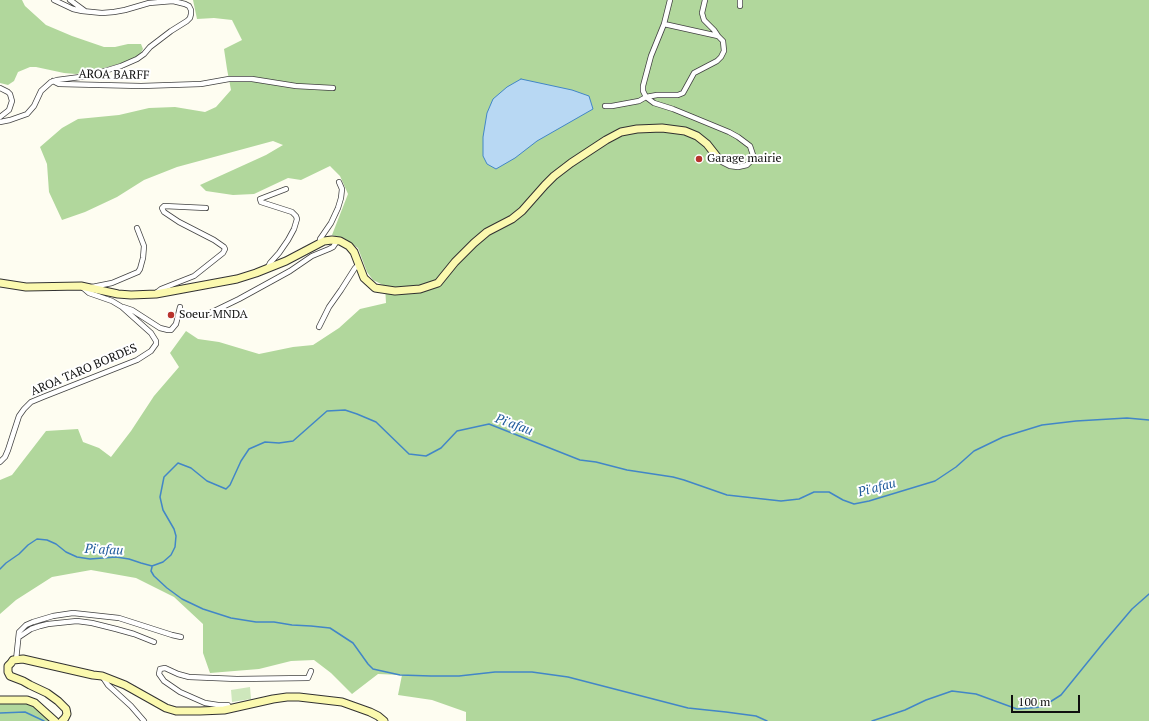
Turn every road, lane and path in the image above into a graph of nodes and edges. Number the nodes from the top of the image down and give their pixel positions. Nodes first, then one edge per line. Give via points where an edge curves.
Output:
1 (54, 0) edge
2 (70, 0) edge
3 (148, 0) edge
4 (670, 0) edge
5 (705, 0) edge
6 (740, 0) edge
7 (142, 5) junction
8 (740, 6) dead end
9 (86, 12) junction
10 (664, 24) junction
11 (718, 36) junction
12 (53, 81) junction
13 (0, 88) edge
14 (333, 88) dead end
15 (647, 99) junction
16 (605, 106) dead end
17 (0, 117) edge
18 (0, 122) edge
19 (718, 158) joint
20 (339, 182) dead end
21 (286, 189) dead end
22 (206, 208) dead end
23 (137, 228) dead end
24 (337, 241) junction
25 (320, 243) junction
26 (359, 264) junction
27 (267, 269) junction
28 (0, 283) edge
29 (81, 286) junction
30 (91, 288) junction
31 (154, 294) junction
32 (121, 306) junction
33 (180, 307) dead end
34 (208, 314) dead end
35 (319, 327) dead end
36 (0, 462) edge
37 (19, 636) junction
38 (181, 637) dead end
39 (154, 642) dead end
40 (16, 660) junction
41 (312, 671) dead end
42 (102, 676) junction
43 (0, 700) edge
44 (230, 709) junction
45 (55, 721) edge
46 (62, 721) edge
47 (144, 721) edge
48 (384, 721) edge

1 - 9 street
2 - 9 street
3 - 7 street
4 - 10 street
5 - 11 street via 702,13 704,20
6 - 8 street
7 - 9 street via 114,12
7 - 12 street, AROA BARFF via 173,1 185,4 191,10 190,18 144,54 121,66 88,76
10 - 11 street
10 - 15 street via 642,86
11 - 15 street via 724,46 721,57 694,73 683,93 658,94
12 - 14 street, AROA BARFF via 59,84 141,86 252,79 296,86
12 - 18 street via 41,91 31,111
13 - 17 street via 10,94 12,100 9,110
15 - 16 street
15 - 19 street via 729,132 750,146 753,155 751,161 738,167 730,166
19 - 26 main road via 707,144 685,131 662,128 621,132 554,176 522,211 487,232 455,262 438,283 420,289 375,288 364,278
20 - 25 street via 342,198 320,238
21 - 27 street via 260,199 261,202 292,212 297,219 288,240
22 - 31 street via 162,208 179,222 224,247 225,251 194,276
23 - 30 street via 144,246 138,272 112,283
24 - 25 main road
24 - 26 main road via 349,246
24 - 34 street via 333,247
25 - 27 main road
26 - 35 street via 329,307
27 - 31 main road via 237,279
28 - 29 main road via 26,287
29 - 30 main road
29 - 32 street, AROA TARO BORDES via 89,293
30 - 31 main road via 118,294
32 - 33 street, AROA TARO BORDES via 168,330 176,324
32 - 36 street, AROA TARO BORDES via 154,337 154,347 137,360 31,402 19,416 8,450
37 - 38 street via 19,632 33,622 73,613 119,618
37 - 39 street via 40,626 77,621 116,629
37 - 40 street
40 - 42 main road via 23,659
40 - 46 main road via 8,666 10,676 47,692 58,701 67,714
41 - 44 street via 308,678 237,680 189,677 165,668 160,670 159,674 164,681 180,692 205,703 228,705
42 - 44 main road via 176,711
42 - 47 street
43 - 45 main road via 27,700 35,703
44 - 48 main road via 274,699 300,697 342,702 370,712

